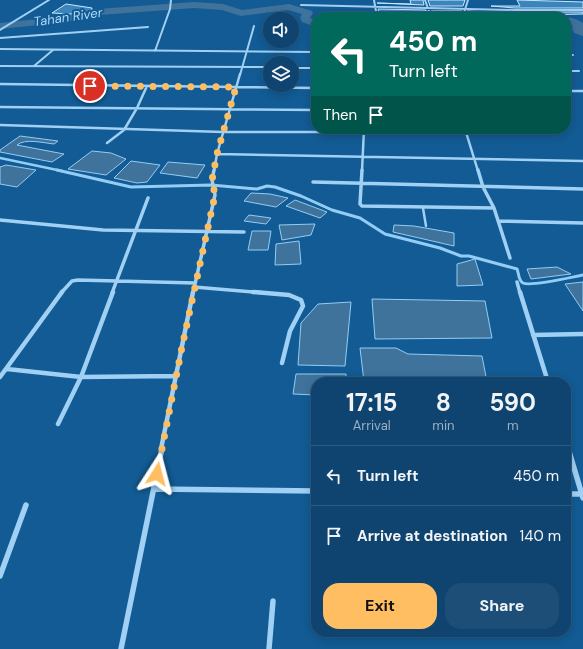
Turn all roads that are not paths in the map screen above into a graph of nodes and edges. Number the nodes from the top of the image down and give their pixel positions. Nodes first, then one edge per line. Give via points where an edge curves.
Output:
1 (49, 0) edge
2 (374, 0) edge
3 (426, 0) edge
4 (468, 0) edge
5 (171, 1) edge
6 (301, 5) dead end
7 (376, 7) junction
8 (428, 8) junction
9 (465, 9) junction
10 (583, 10) edge
11 (376, 12) edge
12 (429, 12) edge
13 (464, 12) edge
14 (254, 26) dead end
15 (148, 27) dead end
16 (0, 30) edge
17 (0, 38) edge
18 (0, 49) edge
19 (54, 50) junction
20 (155, 51) junction
21 (246, 51) junction
22 (311, 52) edge
23 (0, 66) edge
24 (33, 66) junction
25 (242, 67) junction
26 (263, 67) edge
27 (299, 68) edge
28 (311, 68) edge
29 (571, 71) edge
30 (579, 71) dead end
31 (0, 84) edge
32 (147, 86) junction
33 (236, 87) junction
34 (311, 88) edge
35 (571, 90) edge
36 (583, 91) edge
37 (0, 107) edge
38 (137, 108) junction
39 (230, 110) junction
40 (311, 110) edge
41 (0, 125) edge
42 (124, 130) junction
43 (311, 131) edge
44 (223, 132) junction
45 (364, 134) edge
46 (466, 134) edge
47 (107, 143) dead end
48 (217, 154) junction
49 (362, 156) junction
50 (474, 159) junction
51 (583, 161) edge
52 (312, 182) dead end
53 (361, 184) junction
54 (483, 187) junction
55 (583, 189) edge
56 (148, 198) dead end
57 (423, 208) junction
58 (494, 208) junction
59 (0, 220) edge
60 (498, 221) junction
61 (583, 223) edge
62 (426, 226) dead end
63 (136, 231) junction
64 (207, 232) junction
65 (244, 232) dead end
66 (510, 258) dead end
67 (117, 280) junction
68 (517, 282) dead end
69 (195, 285) junction
70 (583, 334) edge
71 (533, 336) junction
72 (282, 363) dead end
73 (7, 369) junction
74 (176, 376) junction
75 (0, 377) edge
76 (81, 377) junction
77 (546, 377) edge
78 (58, 424) dead end
79 (571, 459) edge
80 (155, 489) junction
81 (311, 491) edge
82 (571, 495) edge
83 (582, 496) edge
84 (26, 505) dead end
85 (0, 576) edge
86 (273, 601) dead end
87 (121, 649) edge
88 (269, 649) edge

1 - 16 street
2 - 7 street
3 - 8 street
4 - 9 street
5 - 20 street
6 - 7 street
7 - 8 street
7 - 11 street
8 - 9 street
8 - 12 street
9 - 10 street
9 - 13 street
14 - 21 street
15 - 17 street
18 - 19 street
19 - 20 street
19 - 24 street
20 - 21 street
21 - 22 street
21 - 25 street
23 - 24 street
24 - 25 street
25 - 26 street
25 - 33 street
27 - 28 street
29 - 30 street
31 - 32 street
32 - 33 street
32 - 38 street
33 - 34 street
33 - 39 street
35 - 36 street
37 - 38 street
38 - 39 street
38 - 42 street
39 - 40 street
39 - 44 street
41 - 42 street
42 - 44 street
42 - 47 street
43 - 44 street
44 - 48 street
45 - 49 street
46 - 50 street
48 - 49 street
48 - 64 street via 212,180 215,195
49 - 50 street
49 - 53 street
50 - 51 street
50 - 54 street
52 - 53 street
53 - 54 street
53 - 57 street via 362,206
54 - 55 street
54 - 58 street
56 - 63 street
57 - 58 street
57 - 62 lane
58 - 60 street
59 - 63 street
60 - 61 street
60 - 66 street
63 - 64 street
63 - 67 street
64 - 65 street
64 - 69 street
67 - 69 street
67 - 73 street via 78,280 67,285
67 - 76 street
68 - 71 street
69 - 72 street via 289,295 301,300 303,306 290,330
69 - 74 street
70 - 71 street
71 - 77 street
73 - 75 street
73 - 76 street
74 - 76 street
74 - 80 street
76 - 78 street
79 - 83 street
80 - 81 street
80 - 87 street
82 - 83 street
84 - 85 street
86 - 88 street

